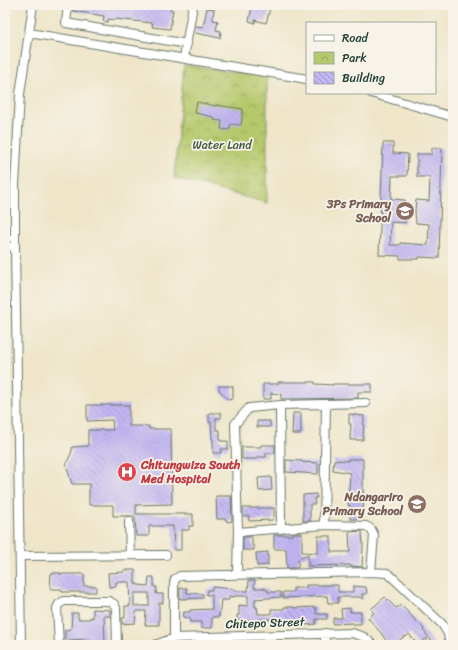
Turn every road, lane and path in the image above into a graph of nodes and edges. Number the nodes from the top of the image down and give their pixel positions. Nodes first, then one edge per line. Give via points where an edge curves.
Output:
1 (33, 5) edge
2 (68, 5) edge
3 (193, 5) edge
4 (29, 33) junction
5 (187, 44) junction
6 (184, 58) junction
7 (306, 79) edge
8 (374, 94) edge
9 (453, 117) edge
10 (15, 246) junction
11 (5, 247) edge
12 (366, 403) dead end
13 (326, 404) junction
14 (280, 406) junction
15 (129, 521) dead end
16 (324, 525) junction
17 (281, 529) junction
18 (238, 532) junction
19 (130, 555) junction
20 (166, 555) dead end
21 (20, 556) junction
22 (371, 572) junction
23 (237, 574) junction
24 (325, 633) junction
25 (174, 638) junction
26 (199, 641) edge
27 (21, 645) edge
28 (59, 645) edge
29 (117, 645) edge
30 (155, 645) edge
31 (325, 645) edge
32 (373, 645) edge
33 (450, 645) edge

1 - 4 street
2 - 5 street via 66,23
3 - 5 street
4 - 6 street
4 - 10 street via 20,94
5 - 6 street
6 - 7 street
8 - 9 street
10 - 11 street
10 - 21 street
12 - 13 street
13 - 14 street
13 - 16 street
14 - 17 street
14 - 18 street via 249,408 235,424
15 - 19 street
16 - 17 street
16 - 22 street via 366,526 371,529 374,535
17 - 18 street
18 - 23 street
19 - 20 street
19 - 21 street
21 - 27 street
22 - 23 street
22 - 33 street via 387,573 391,576 442,624 448,634
23 - 25 street via 177,577 174,582
24 - 26 street, Chitepo Street
24 - 31 street
24 - 32 street, Chitepo Street via 352,633
25 - 26 street, Chitepo Street
25 - 30 street, Chitepo Street
28 - 29 street via 57,608 64,601 109,601 114,604

